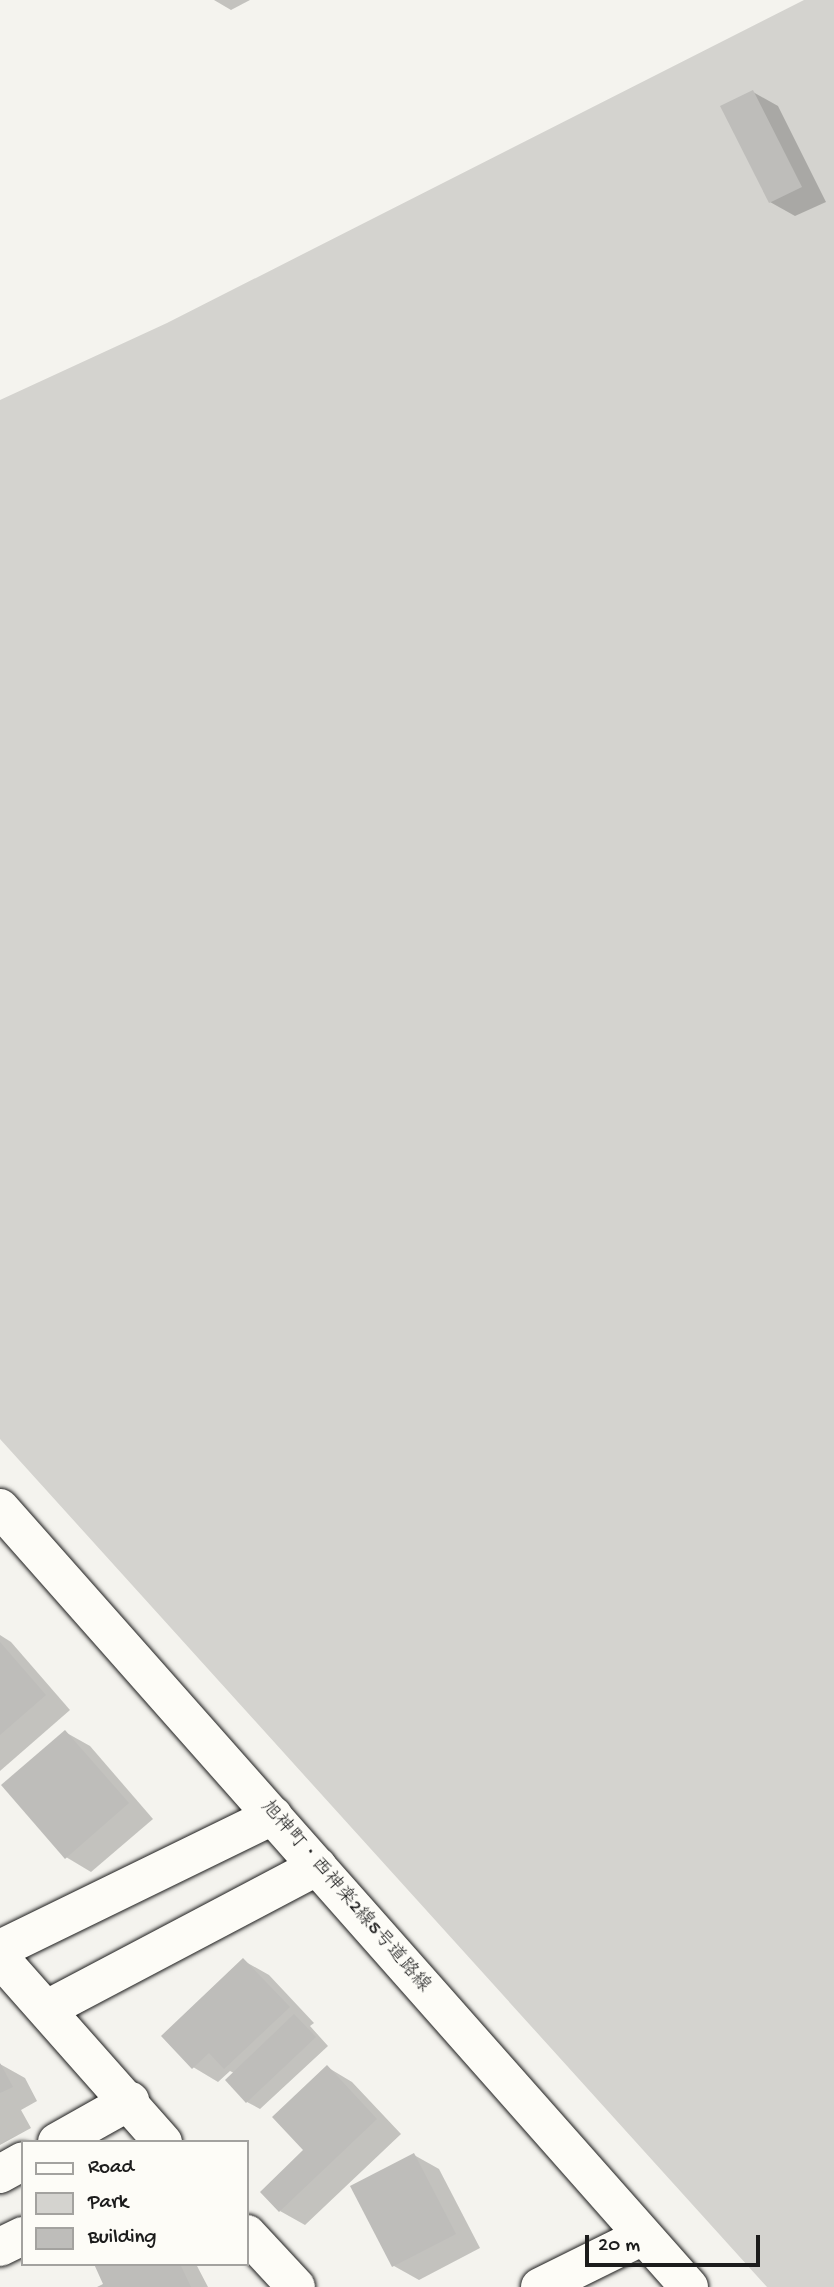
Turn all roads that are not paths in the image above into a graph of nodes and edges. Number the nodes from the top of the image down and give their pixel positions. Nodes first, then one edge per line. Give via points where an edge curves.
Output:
1 (0, 1508) edge
2 (273, 1816) junction
3 (318, 1866) junction
4 (0, 1949) edge
5 (0, 1958) edge
6 (47, 2009) junction
7 (130, 2101) junction
8 (61, 2140) edge
9 (161, 2140) edge
10 (21, 2162) edge
11 (0, 2174) edge
12 (248, 2235) edge
13 (643, 2236) junction
14 (21, 2237) edge
15 (0, 2248) edge
16 (296, 2287) edge
17 (540, 2287) edge
18 (689, 2287) edge

1 - 2 street, 旭神町・西神楽2線5号道路線
2 - 3 street, 旭神町・西神楽2線5号道路線
2 - 4 street
3 - 6 street
3 - 13 street, 旭神町・西神楽2線5号道路線
5 - 6 street
6 - 7 street
7 - 8 street
7 - 9 street
10 - 11 street
12 - 16 street
13 - 17 street
13 - 18 street, 旭神町・西神楽2線5号道路線
14 - 15 street

